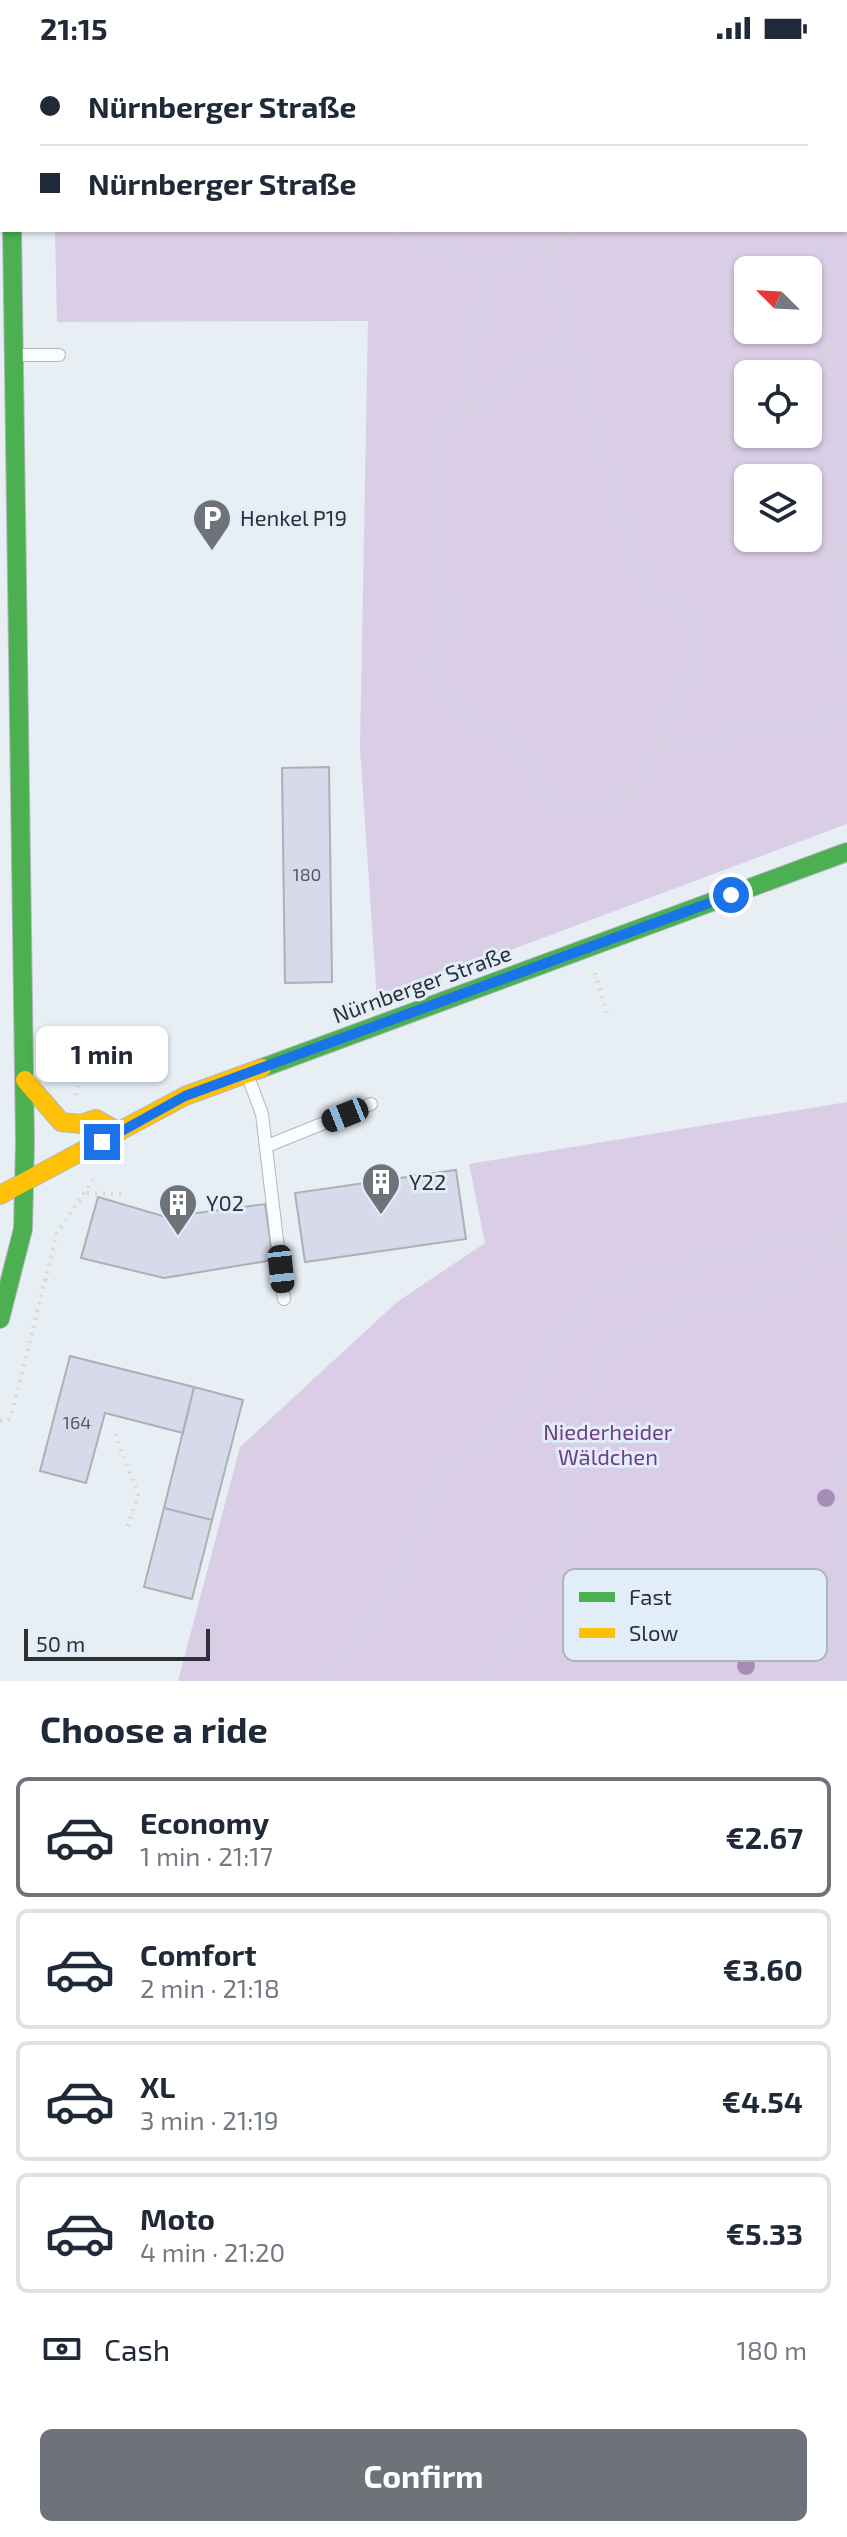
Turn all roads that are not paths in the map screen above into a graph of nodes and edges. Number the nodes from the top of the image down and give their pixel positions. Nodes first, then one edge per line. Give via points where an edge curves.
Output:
1 (12, 232) edge
2 (13, 355) junction
3 (59, 355) dead end
4 (847, 852) edge
5 (247, 1074) junction
6 (25, 1080) junction
7 (371, 1104) dead end
8 (119, 1132) junction
9 (267, 1146) junction
10 (25, 1183) junction
11 (0, 1195) edge
12 (284, 1299) dead end
13 (1, 1309) edge

1 - 2 street
2 - 3 lane
2 - 6 street
4 - 5 street, Nürnberger Straße
5 - 8 street, Nürnberger Straße via 185,1096
5 - 9 lane
6 - 8 street via 54,1119 73,1126 96,1119
6 - 10 street
7 - 9 lane
8 - 10 street, Nürnberger Straße
9 - 12 lane
10 - 11 street, Nürnberger Straße
10 - 13 street via 23,1229

